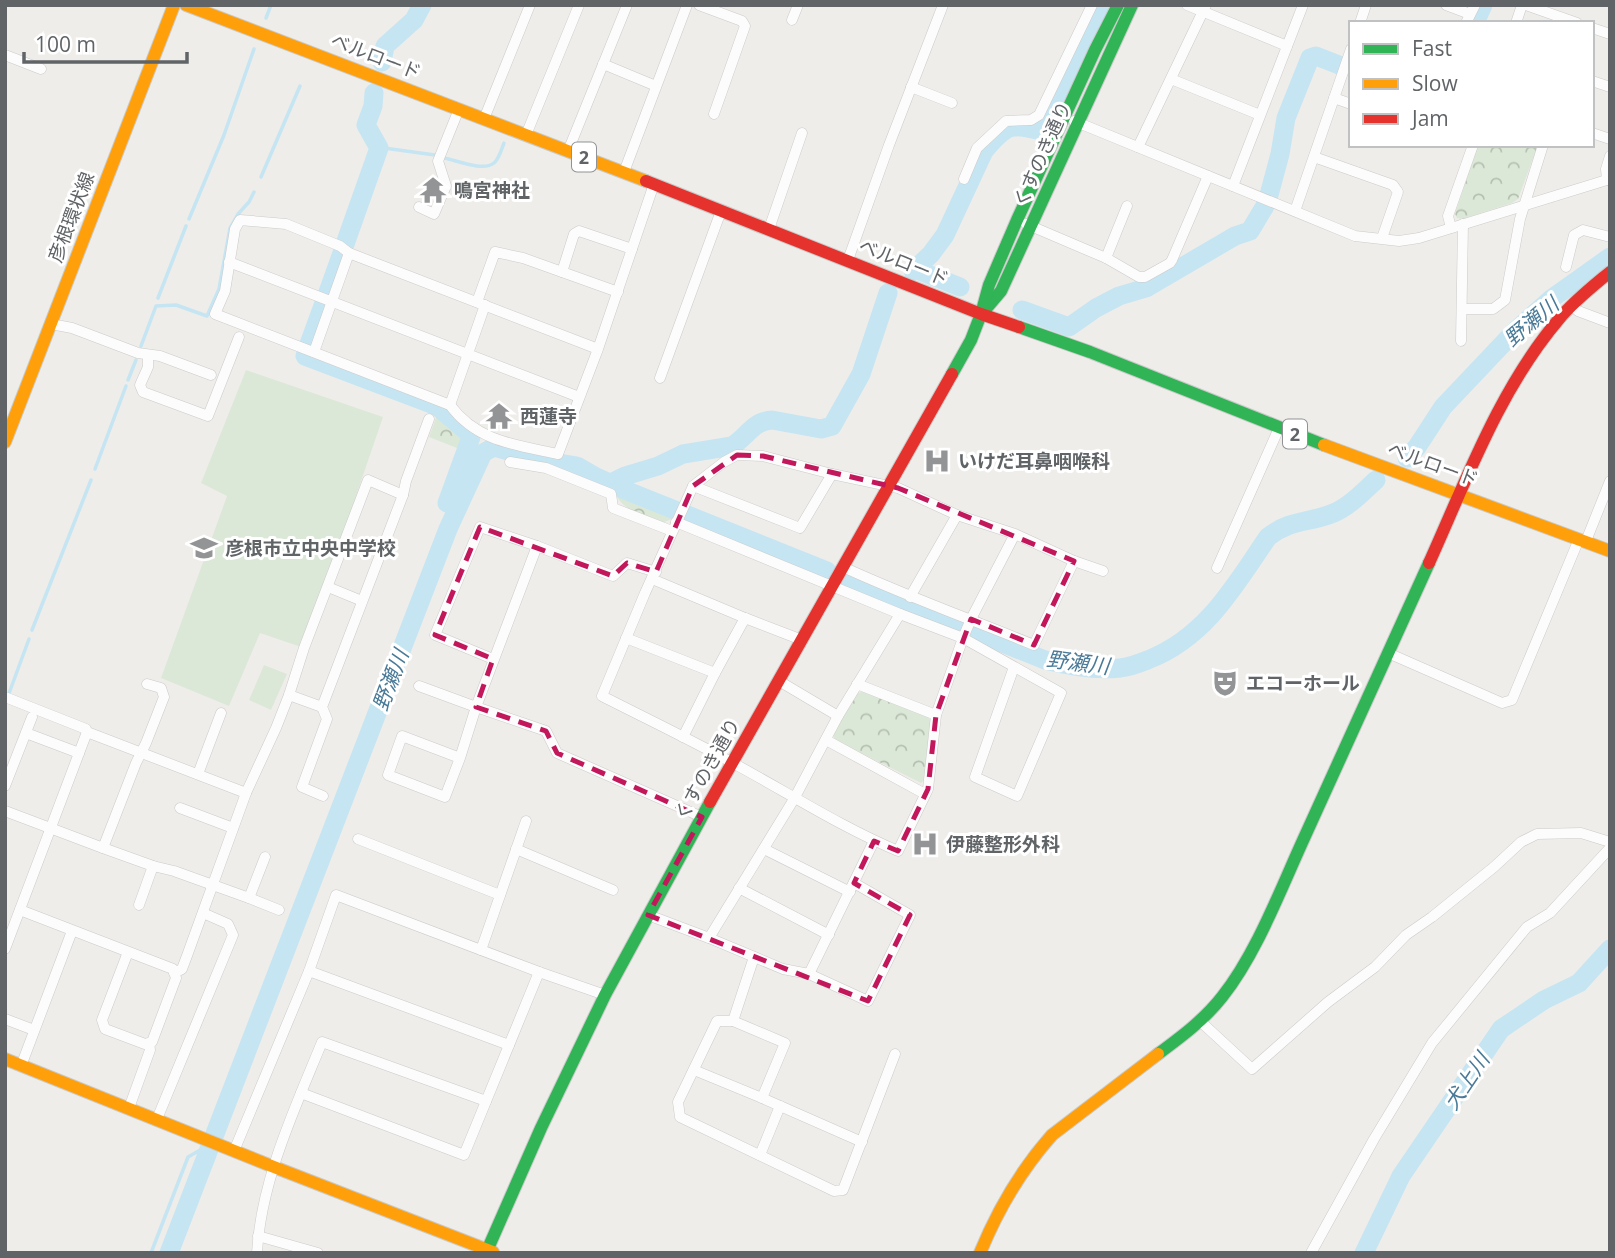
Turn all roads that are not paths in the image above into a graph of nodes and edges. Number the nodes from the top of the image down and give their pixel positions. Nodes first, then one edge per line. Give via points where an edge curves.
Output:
1 (174, 5) edge
2 (186, 5) edge
3 (530, 5) edge
4 (579, 5) edge
5 (627, 5) edge
6 (687, 5) edge
7 (699, 5) edge
8 (798, 5) edge
9 (943, 5) edge
10 (1091, 5) edge
11 (1118, 5) edge
12 (1132, 5) edge
13 (1186, 5) edge
14 (1303, 5) edge
15 (1446, 5) edge
16 (1524, 5) edge
17 (1205, 9) edge
18 (1471, 14) edge
19 (792, 20) dead end
20 (1517, 21) edge
21 (1571, 21) edge
22 (1287, 46) junction
23 (5, 55) edge
24 (1349, 55) edge
25 (603, 64) junction
26 (41, 69) dead end
27 (1171, 79) junction
28 (656, 86) junction
29 (911, 87) junction
30 (1334, 98) junction
31 (952, 103) dead end
32 (1349, 103) edge
33 (459, 109) junction
34 (714, 114) dead end
35 (1064, 115) junction
36 (1260, 115) junction
37 (484, 119) junction
38 (1077, 123) junction
39 (802, 133) dead end
40 (526, 135) junction
41 (1138, 146) junction
42 (1471, 147) edge
43 (1542, 147) edge
44 (568, 151) junction
45 (1610, 156) edge
46 (1314, 157) junction
47 (624, 172) junction
48 (1208, 176) junction
49 (964, 179) dead end
50 (1608, 179) edge
51 (653, 184) junction
52 (1233, 186) junction
53 (1126, 206) dead end
54 (1523, 206) junction
55 (419, 207) dead end
56 (721, 211) junction
57 (1294, 211) junction
58 (1017, 220) junction
59 (1463, 224) junction
60 (1031, 226) junction
61 (1451, 228) junction
62 (769, 229) junction
63 (1610, 237) edge
64 (1382, 238) junction
65 (632, 250) junction
66 (349, 253) junction
67 (1106, 258) junction
68 (848, 260) junction
69 (229, 262) junction
70 (1566, 267) dead end
71 (562, 272) junction
72 (1610, 272) edge
73 (618, 292) junction
74 (332, 302) junction
75 (481, 303) junction
76 (1571, 305) junction
77 (1462, 309) junction
78 (981, 314) junction
79 (1610, 323) edge
80 (51, 324) junction
81 (239, 337) dead end
82 (1461, 341) dead end
83 (598, 349) junction
84 (314, 352) junction
85 (467, 354) junction
86 (148, 355) junction
87 (211, 375) dead end
88 (660, 378) dead end
89 (579, 397) junction
90 (450, 405) junction
91 (429, 419) dead end
92 (1279, 428) junction
93 (5, 442) edge
94 (510, 462) dead end
95 (832, 474) junction
96 (1610, 481) edge
97 (693, 486) junction
98 (888, 486) junction
99 (1460, 494) junction
100 (403, 495) junction
101 (957, 515) junction
102 (677, 520) junction
103 (1015, 534) junction
104 (1583, 540) junction
105 (537, 546) junction
106 (1610, 551) edge
107 (1074, 561) junction
108 (843, 567) junction
109 (1217, 568) dead end
110 (1103, 571) dead end
111 (654, 575) junction
112 (832, 586) junction
113 (328, 587) junction
114 (910, 597) junction
115 (362, 601) junction
116 (900, 614) junction
117 (745, 618) junction
118 (966, 628) junction
119 (626, 638) junction
120 (802, 640) junction
121 (1388, 653) junction
122 (493, 659) junction
123 (1014, 667) junction
124 (715, 673) junction
125 (779, 681) junction
126 (147, 684) dead end
127 (858, 684) junction
128 (419, 686) dead end
129 (289, 695) junction
130 (5, 697) edge
131 (322, 707) junction
132 (476, 707) junction
133 (221, 713) dead end
134 (936, 715) junction
135 (32, 716) dead end
136 (838, 716) junction
137 (87, 732) junction
138 (26, 733) junction
139 (683, 737) junction
140 (826, 740) junction
141 (79, 753) junction
142 (141, 753) junction
143 (460, 758) junction
144 (732, 762) junction
145 (198, 774) junction
146 (5, 786) edge
147 (246, 793) junction
148 (925, 793) junction
149 (323, 796) dead end
150 (794, 799) junction
151 (180, 808) dead end
152 (5, 811) edge
153 (702, 817) junction
154 (526, 821) dead end
155 (50, 828) junction
156 (233, 828) junction
157 (358, 839) dead end
158 (874, 841) junction
159 (1610, 842) edge
160 (103, 848) junction
161 (1610, 848) edge
162 (516, 849) junction
163 (764, 849) junction
164 (265, 857) dead end
165 (153, 866) junction
166 (212, 885) junction
167 (852, 887) junction
168 (739, 888) junction
169 (614, 890) dead end
170 (500, 895) junction
171 (249, 898) junction
172 (139, 905) dead end
173 (20, 910) junction
174 (279, 910) dead end
175 (204, 913) junction
176 (648, 915) junction
177 (72, 930) junction
178 (829, 935) junction
179 (709, 938) junction
180 (5, 948) edge
181 (481, 950) junction
182 (128, 952) junction
183 (754, 957) junction
184 (309, 971) junction
185 (539, 972) junction
186 (174, 973) junction
187 (809, 974) junction
188 (605, 995) junction
189 (5, 1019) edge
190 (733, 1021) junction
191 (1200, 1021) junction
192 (34, 1030) junction
193 (149, 1043) junction
194 (509, 1045) junction
195 (895, 1054) dead end
196 (5, 1059) edge
197 (21, 1066) junction
198 (694, 1070) junction
199 (301, 1093) junction
200 (762, 1098) junction
201 (486, 1101) junction
202 (780, 1105) junction
203 (129, 1108) junction
204 (157, 1119) junction
205 (862, 1142) junction
206 (229, 1149) junction
207 (760, 1156) junction
208 (274, 1167) junction
209 (258, 1236) junction
210 (490, 1252) edge
211 (257, 1253) edge
212 (318, 1253) edge
213 (980, 1253) edge
214 (1311, 1253) edge

1 - 80 street, 彦根環状線
2 - 33 street, ベルロード / 2
3 - 37 street
4 - 40 street
5 - 25 street
6 - 28 street
7 - 34 street via 745,26
8 - 19 street
9 - 29 street
10 - 49 street via 1039,115 1006,121 977,148
11 - 35 street, くすのき通り
12 - 38 street, くすのき通り
13 - 17 street
14 - 22 street
15 - 18 street
16 - 20 street
16 - 21 street
17 - 22 street
17 - 27 street
22 - 36 street
23 - 26 street
24 - 30 street
25 - 28 street
25 - 44 street
27 - 36 street
27 - 41 street
28 - 47 street
29 - 31 street
29 - 68 street
30 - 32 street
30 - 46 street
33 - 37 street, ベルロード / 2
33 - 55 street via 438,161 446,186 434,214
35 - 38 street
35 - 58 street, くすのき通り
36 - 52 street
37 - 40 street, ベルロード / 2
38 - 41 street
38 - 60 street, くすのき通り
39 - 62 street
40 - 44 street, ベルロード / 2
41 - 48 street
42 - 61 street via 1448,216
43 - 54 street
44 - 47 street, ベルロード / 2
45 - 50 street
46 - 57 street
46 - 64 street via 1393,186 1398,192
47 - 51 street, ベルロード / 2
48 - 52 street
48 - 67 street via 1170,263 1139,277
50 - 54 street
51 - 56 street, ベルロード / 2
51 - 65 street
52 - 57 street
53 - 67 street
54 - 59 street
54 - 77 street via 1505,300 1493,309
56 - 62 street, ベルロード / 2
56 - 88 street
57 - 64 street via 1355,236
58 - 60 street
58 - 78 street, くすのき通り
59 - 61 street
59 - 77 street
60 - 67 street
60 - 78 street, くすのき通り via 1002,291
61 - 64 street via 1399,241
62 - 68 street, ベルロード / 2
63 - 70 street via 1583,230 1574,235
65 - 71 street via 579,231
65 - 73 street
66 - 69 street via 286,224 240,220 234,229
66 - 74 street
66 - 75 street
68 - 78 street, ベルロード / 2
69 - 74 street
69 - 84 street via 225,291 215,314
71 - 73 street
71 - 75 street via 495,252
72 - 76 street
73 - 83 street
74 - 84 street
74 - 85 street
75 - 83 street
75 - 85 street
76 - 79 street
76 - 99 street via 1514,380
77 - 82 street
78 - 92 street, ベルロード / 2
78 - 98 street, くすのき通り via 971,340
80 - 86 street
80 - 93 street, 彦根環状線
81 - 86 street via 208,416 143,392 140,385
83 - 89 street
84 - 90 street
85 - 89 street
85 - 90 street
86 - 87 street
89 - 90 street via 558,454 482,434
91 - 100 street
92 - 99 street, ベルロード / 2
92 - 109 street
94 - 102 street via 546,468 611,494 612,508
95 - 97 street via 763,456 737,455
95 - 97 street via 800,528
95 - 98 street
96 - 104 street
97 - 102 street
98 - 101 street
98 - 108 street, くすのき通り
99 - 104 street, ベルロード / 2
99 - 121 street
100 - 113 street via 368,480
100 - 115 street
101 - 103 street
101 - 114 street
102 - 111 street
102 - 112 street
103 - 107 street
103 - 118 street
104 - 106 street, ベルロード / 2
104 - 121 street via 1512,700 1502,703
105 - 111 street via 613,576 627,563
105 - 122 street
105 - 122 street via 480,527 435,635
107 - 110 street
107 - 118 street via 1034,645
108 - 112 street, くすのき通り
108 - 114 street
111 - 117 street
111 - 119 street
112 - 116 street
112 - 120 street, くすのき通り
113 - 115 street
113 - 129 street
114 - 118 street
115 - 131 street
116 - 118 street
116 - 127 street
117 - 120 street
117 - 124 street
118 - 123 street
118 - 134 street
119 - 124 street
119 - 139 street via 602,696
120 - 125 street, くすのき通り
121 - 191 street via 1249,954
122 - 132 street
123 - 123 street via 975,777 1017,796 1061,694
124 - 139 street
125 - 136 street
125 - 144 street, くすのき通り
126 - 142 street via 161,688 164,697
127 - 134 street
127 - 136 street
128 - 132 street
129 - 131 street
129 - 147 street
130 - 137 street
131 - 149 street via 327,719 302,787
132 - 143 street
132 - 153 street via 546,731 557,753
133 - 145 street
134 - 148 street
135 - 138 street
136 - 140 street
137 - 141 street
137 - 142 street
138 - 141 street
138 - 146 street
139 - 144 street
140 - 148 street
140 - 150 street
141 - 155 street
142 - 145 street
142 - 160 street
143 - 143 street via 402,736 388,775 445,797
144 - 150 street
144 - 153 street, くすのき通り
145 - 147 street
147 - 156 street
148 - 158 street via 898,851
150 - 158 street
150 - 163 street
151 - 156 street
152 - 155 street
153 - 176 street, くすのき通り
154 - 162 street
155 - 160 street
155 - 173 street
156 - 166 street
157 - 170 street
158 - 167 street
159 - 191 street via 1581,833 1537,834 1521,842 1252,1069
160 - 165 street
161 - 214 street via 1550,913 1527,927 1432,1043
162 - 169 street
162 - 170 street
163 - 167 street
163 - 168 street
164 - 171 street
165 - 166 street
165 - 172 street
166 - 171 street
166 - 175 street
167 - 178 street
167 - 187 street via 909,915 868,1001
168 - 178 street
168 - 179 street
170 - 181 street
171 - 174 street
173 - 177 street
173 - 180 street
175 - 186 street via 182,969
175 - 204 street via 228,924 233,935
176 - 179 street
176 - 188 street, くすのき通り
177 - 182 street
177 - 192 street
178 - 187 street
179 - 183 street
181 - 184 street via 336,895
181 - 185 street
182 - 186 street
182 - 193 street via 102,1020 105,1029
183 - 187 street
183 - 190 street
184 - 194 street
184 - 206 street
185 - 188 street
185 - 194 street
186 - 193 street via 176,978
188 - 210 street, くすのき通り via 541,1128
189 - 192 street
190 - 198 street via 717,1021
190 - 200 street via 785,1043
191 - 213 street via 1052,1135 1013,1184
192 - 197 street
193 - 203 street
194 - 201 street
195 - 205 street
196 - 197 street
197 - 203 street
198 - 200 street
198 - 207 street via 678,1102 680,1117
199 - 201 street via 322,1042
199 - 201 street via 464,1155
199 - 208 street
200 - 202 street
202 - 205 street
202 - 207 street
203 - 204 street
204 - 206 street
205 - 207 street via 843,1190 834,1191
206 - 208 street
208 - 209 street
208 - 210 street
209 - 211 street
209 - 212 street

